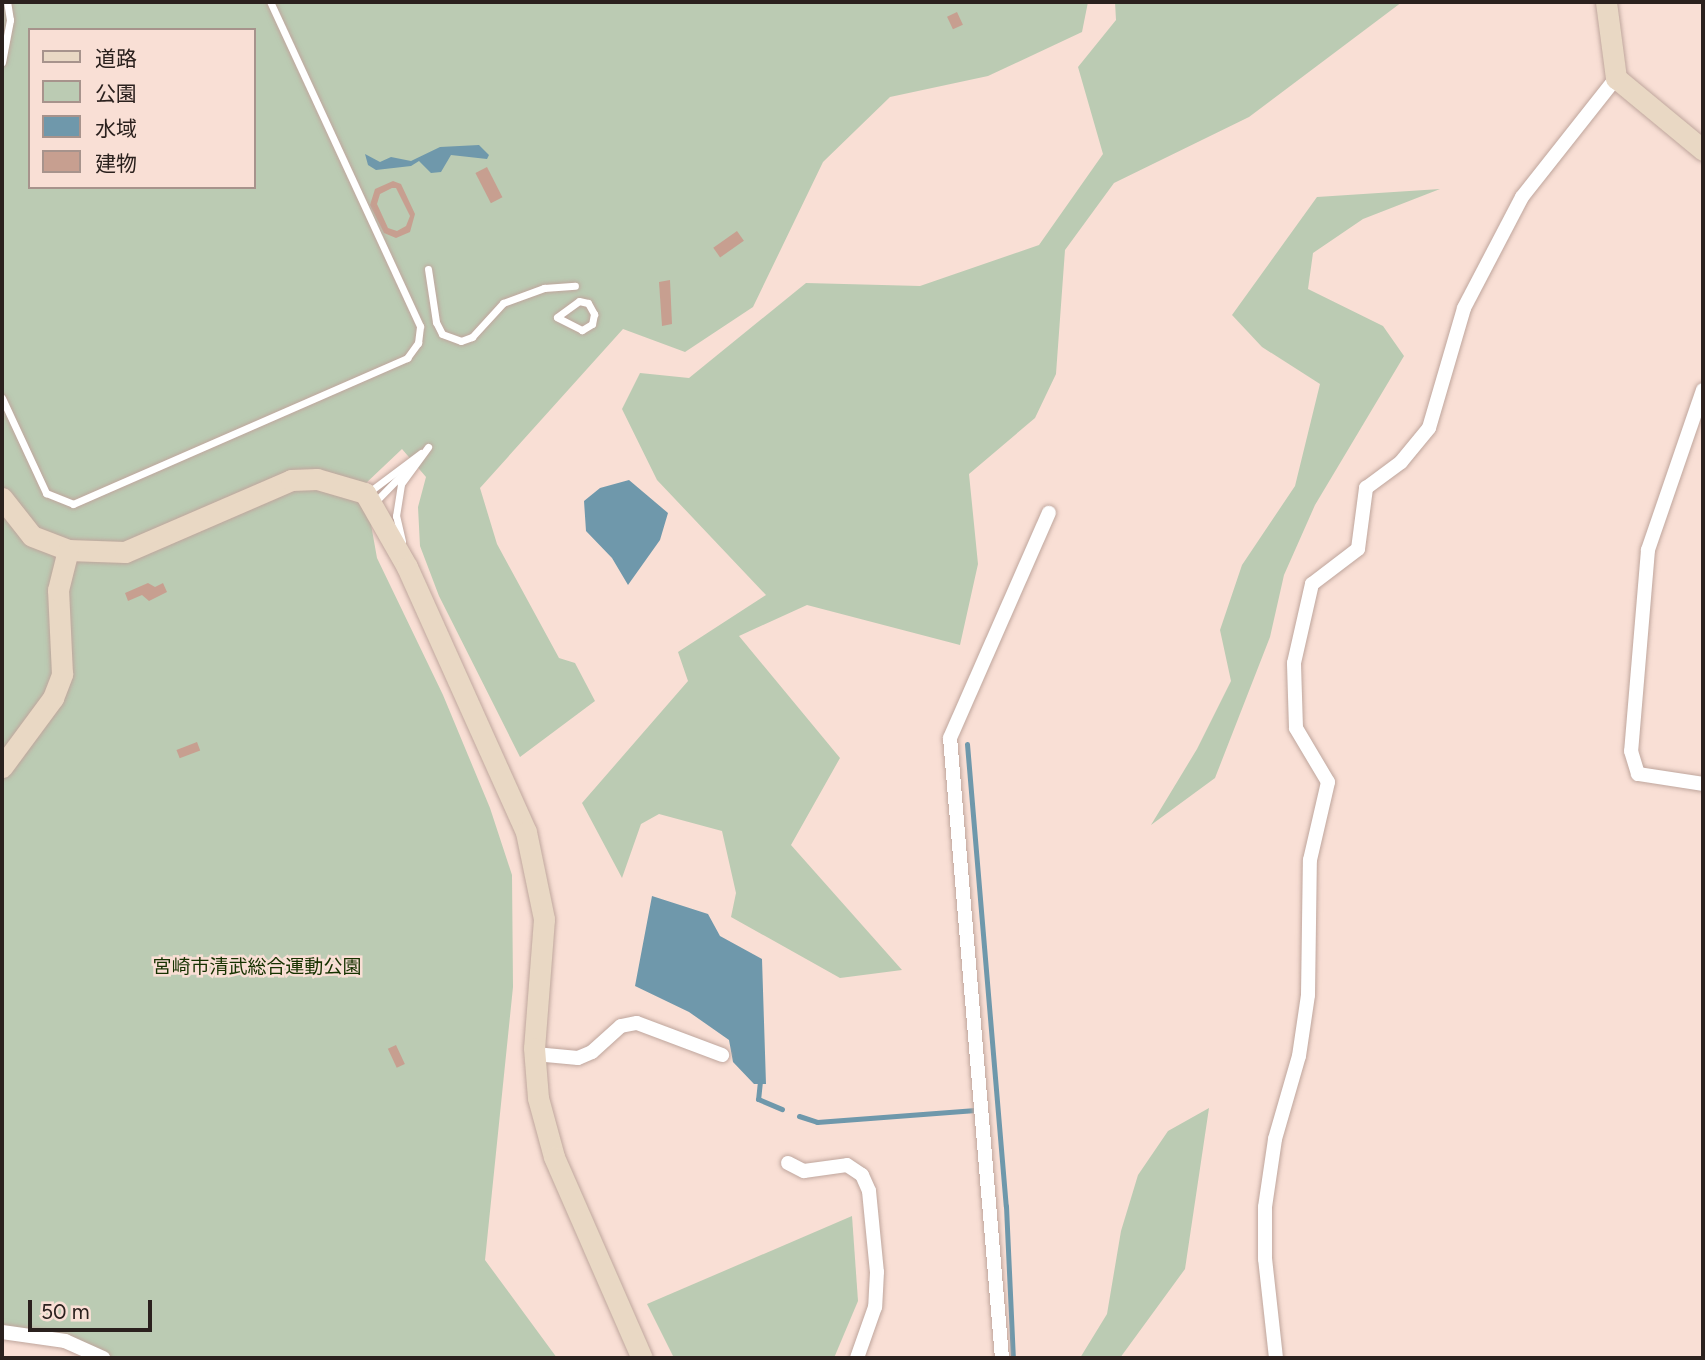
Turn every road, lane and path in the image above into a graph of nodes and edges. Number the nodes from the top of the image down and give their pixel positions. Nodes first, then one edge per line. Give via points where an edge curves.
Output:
1 (7, 2) edge
2 (270, 2) edge
3 (1606, 2) edge
4 (2, 62) edge
5 (1616, 78) junction
6 (1703, 150) edge
7 (428, 269) dead end
8 (575, 286) dead end
9 (557, 317) joint
10 (1703, 390) edge
11 (2, 398) edge
12 (428, 447) junction
13 (2, 498) edge
14 (369, 499) junction
15 (1049, 513) dead end
16 (68, 550) junction
17 (407, 567) junction
18 (2, 767) edge
19 (1703, 784) edge
20 (535, 1054) junction
21 (722, 1055) dead end
22 (789, 1163) dead end
23 (2, 1332) edge
24 (103, 1358) edge
25 (642, 1358) edge
26 (857, 1358) edge
27 (1002, 1358) edge
28 (1276, 1358) edge

1 - 4 lane via 10,20
2 - 11 lane via 420,326 418,343 407,358 73,504 61,503 47,493
3 - 5 street
5 - 6 street
5 - 28 street via 1522,197 1464,308 1429,428 1401,462 1366,488 1358,550 1312,584 1294,663 1296,728 1328,782 1310,860 1308,995 1299,1056 1275,1139 1265,1207 1265,1259
7 - 8 lane via 436,322 442,334 461,341 472,337 503,303 560,284
9 - 9 lane via 579,301 588,303 594,314 592,324 582,330
10 - 19 street via 1648,550 1631,751 1637,774
12 - 14 lane
12 - 14 lane
12 - 17 lane via 401,484 396,516
13 - 16 street via 32,536
14 - 16 street via 317,479 291,480 125,552
14 - 17 street
15 - 27 street via 950,738
16 - 18 street via 58,590 62,674 53,698
17 - 20 street via 526,832 544,919
20 - 21 street via 578,1058 592,1052 621,1026 637,1023
20 - 25 street via 538,1098 554,1157
22 - 26 street via 804,1171 847,1165 862,1175 869,1191 877,1272 875,1307
23 - 24 street via 65,1341

